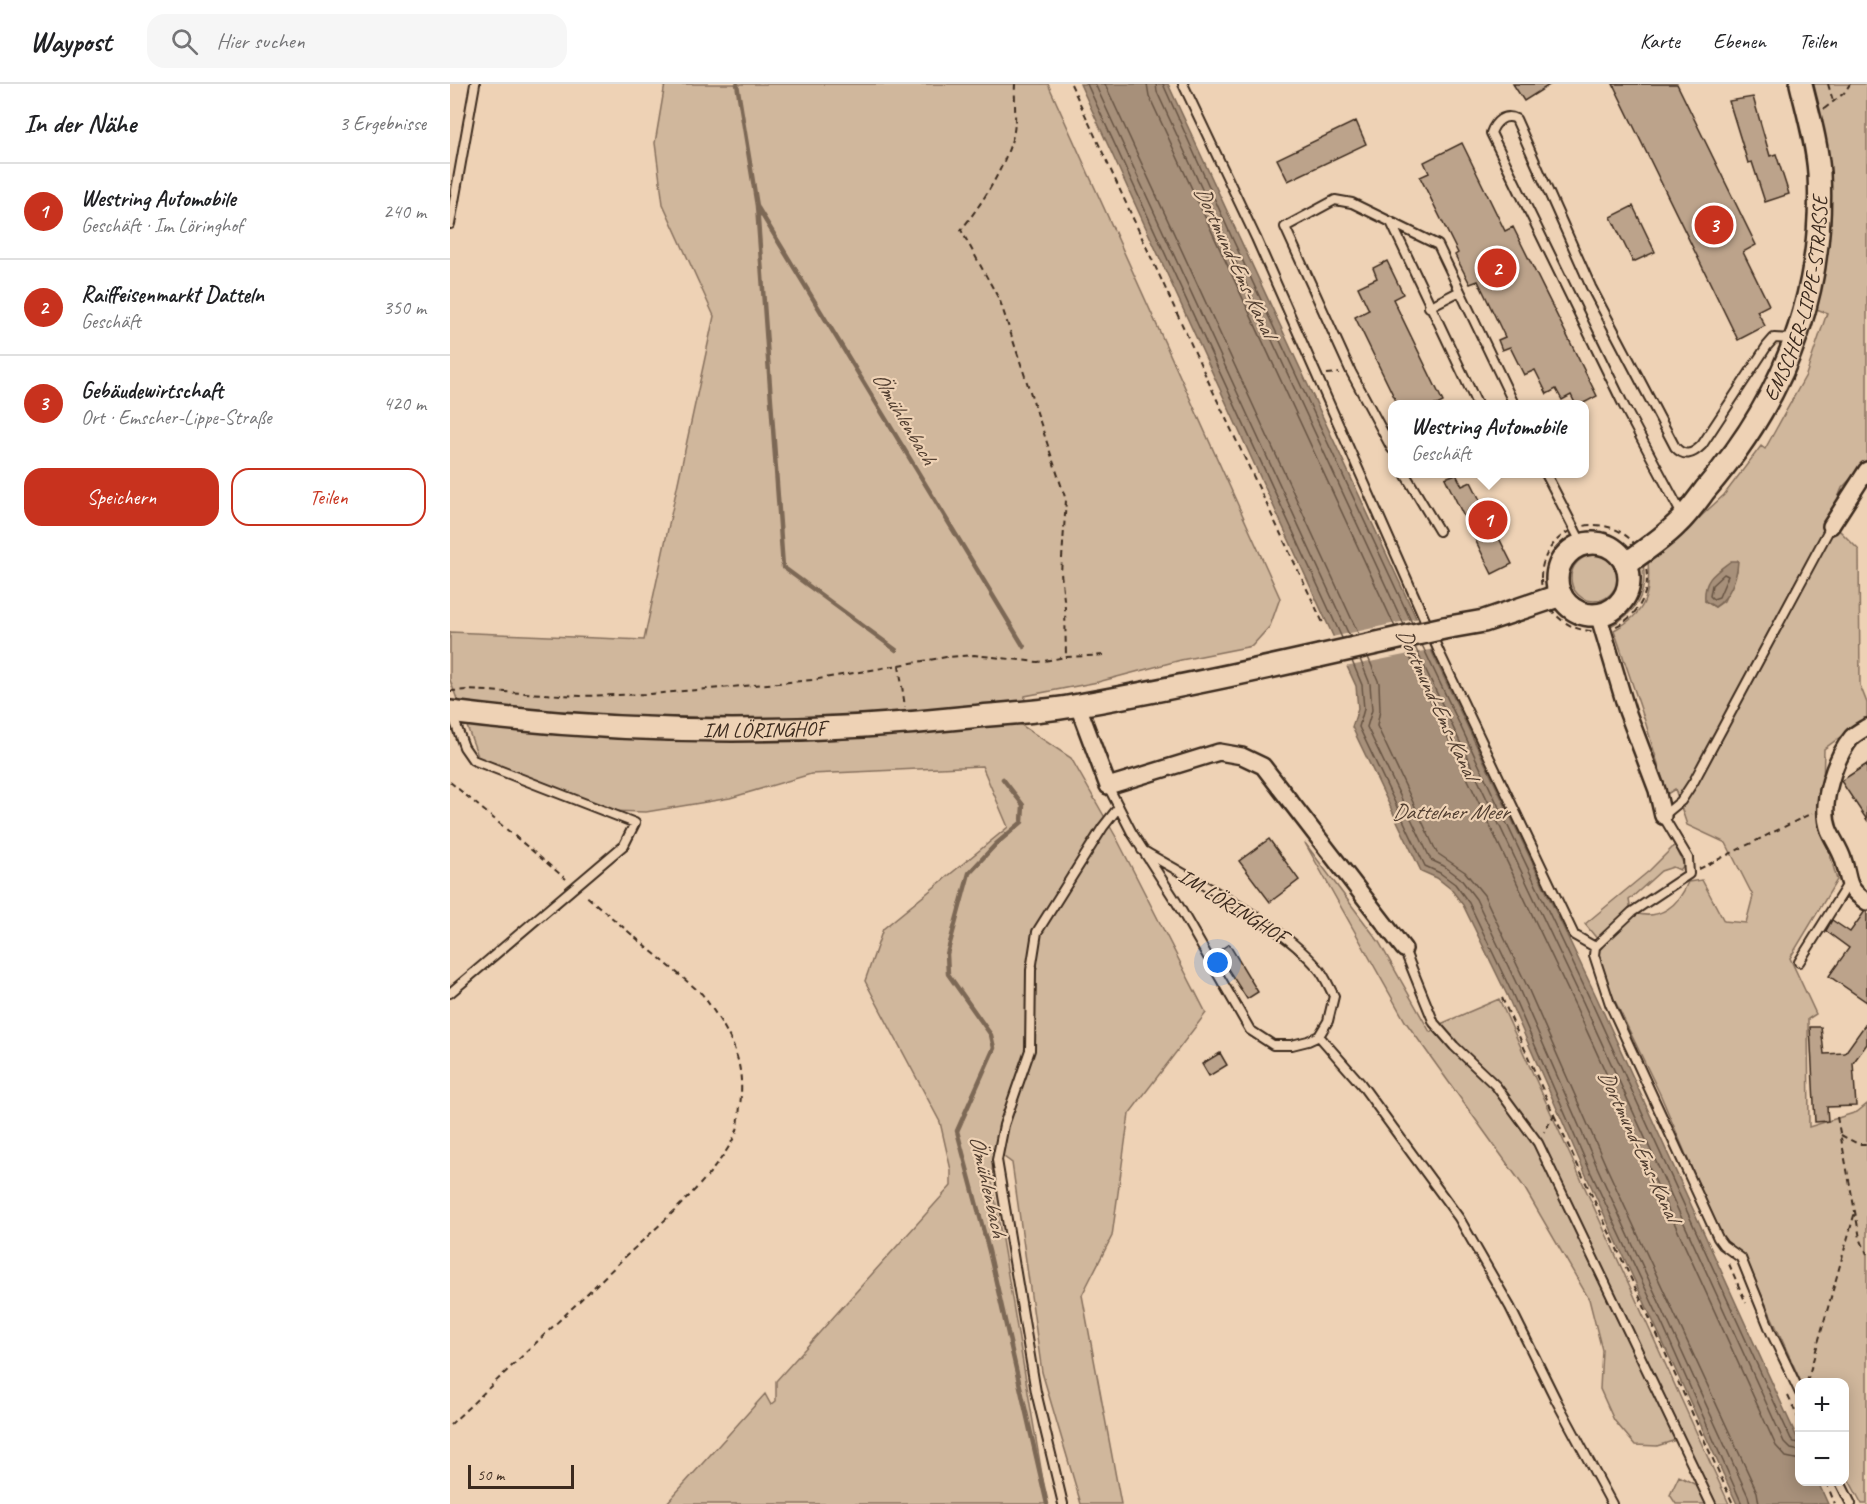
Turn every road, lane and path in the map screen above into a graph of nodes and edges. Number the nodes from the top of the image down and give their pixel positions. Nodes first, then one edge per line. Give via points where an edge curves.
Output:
1 (475, 84) edge
2 (1015, 84) edge
3 (1071, 84) edge
4 (1183, 84) edge
5 (1801, 84) edge
6 (1828, 84) edge
7 (1850, 84) edge
8 (1833, 101) junction
9 (1810, 120) junction
10 (1391, 222) junction
11 (450, 224) edge
12 (1460, 291) junction
13 (1430, 307) junction
14 (1795, 340) junction
15 (1351, 372) junction
16 (1315, 375) junction
17 (1475, 400) edge
18 (1512, 400) edge
19 (1388, 441) edge
20 (1867, 470) edge
21 (1407, 478) edge
22 (1548, 478) edge
23 (1704, 492) junction
24 (1680, 511) junction
25 (1831, 526) joint
26 (1438, 531) dead end
27 (1578, 537) junction
28 (1629, 553) junction
29 (1554, 598) junction
30 (1600, 622) junction
31 (1324, 625) dead end
32 (1105, 655) dead end
33 (1066, 657) junction
34 (899, 665) junction
35 (450, 691) edge
36 (1077, 706) junction
37 (451, 712) edge
38 (907, 723) junction
39 (1867, 727) edge
40 (450, 782) edge
41 (1108, 786) junction
42 (1826, 806) junction
43 (1118, 808) junction
44 (1663, 816) junction
45 (1142, 850) junction
46 (1689, 874) junction
47 (1848, 884) junction
48 (575, 887) junction
49 (1867, 902) edge
50 (1595, 947) junction
51 (1404, 949) joint
52 (1799, 962) dead end
53 (450, 993) edge
54 (1502, 998) dead end
55 (1318, 1036) junction
56 (1554, 1115) junction
57 (1837, 1117) dead end
58 (1841, 1135) junction
59 (1538, 1143) junction
60 (1867, 1144) edge
61 (1856, 1212) junction
62 (1867, 1254) edge
63 (1808, 1378) edge
64 (1795, 1383) edge
65 (450, 1425) edge
66 (1828, 1486) edge
67 (1842, 1486) edge
68 (1063, 1504) edge
69 (1612, 1504) edge
70 (1710, 1504) edge
71 (1733, 1504) edge
72 (1835, 1504) edge
73 (1851, 1504) edge

1 - 11 lane
2 - 33 path via 1010,143 982,203 961,230 1000,302 1066,500 1061,573
3 - 31 path
4 - 16 lane
5 - 9 street, EMSCHER-LIPPE-STRASSE
6 - 8 path
7 - 8 path
8 - 9 path
9 - 14 street, EMSCHER-LIPPE-STRASSE via 1819,171 1819,217 1815,262
10 - 12 lane via 1438,245
10 - 13 lane
10 - 15 lane via 1352,203 1335,201 1285,227
12 - 13 lane
12 - 18 lane
13 - 17 lane
14 - 23 street, EMSCHER-LIPPE-STRASSE via 1764,409 1744,442
14 - 24 lane via 1774,338 1702,445 1693,453 1680,453 1591,287 1516,119 1502,118 1497,122 1491,133 1624,406
15 - 16 path
15 - 19 lane
16 - 50 lane via 1440,654 1574,935
20 - 25 street
21 - 26 lane
22 - 27 lane
23 - 24 street, EMSCHER-LIPPE-STRASSE
23 - 28 street, EMSCHER-LIPPE-STRASSE via 1676,525
24 - 28 street, EMSCHER-LIPPE-STRASSE
25 - 44 lane via 1695,781 1681,801
27 - 28 street
27 - 28 path via 1589,526 1619,531
27 - 29 street via 1557,571
27 - 29 path via 1561,536 1546,554 1540,573 1542,588
28 - 30 street via 1627,591
28 - 30 path via 1647,566 1643,599 1624,621
29 - 30 street
29 - 30 path via 1554,612 1570,626 1580,630
29 - 36 street, IM LÖRINGHOF, bridge via 1484,621
30 - 44 street
32 - 33 path
33 - 34 path via 1038,662 975,655
34 - 35 path via 813,680 650,694 580,696
34 - 38 path
36 - 38 street, IM LÖRINGHOF
36 - 41 street, IM LÖRINGHOF
37 - 38 street, IM LÖRINGHOF via 535,723 708,731 785,731
37 - 48 lane via 473,760 635,824 624,845
39 - 42 street via 1853,736 1838,758
40 - 48 path
41 - 43 lane, IM LÖRINGHOF
41 - 51 street via 1219,752 1242,756 1263,766
42 - 46 path
42 - 47 street via 1828,828 1844,860
43 - 45 lane, IM LÖRINGHOF
43 - 68 lane via 1037,932 1031,970 1030,1050 1004,1125 998,1160 1036,1392
44 - 46 lane via 1688,858
45 - 55 lane, IM LÖRINGHOF via 1250,1030 1273,1046 1292,1045
45 - 55 lane, IM LÖRINGHOF via 1253,915 1319,969 1335,996 1328,1022
46 - 50 lane via 1632,912
47 - 49 street
47 - 52 lane
48 - 53 lane
48 - 65 path via 702,994 716,1014 741,1066 737,1132 720,1161 677,1208
50 - 64 lane via 1598,971 1624,1037 1718,1238 1741,1258
51 - 59 lane via 1434,1023 1496,1086
54 - 56 path
55 - 69 lane via 1361,1084 1459,1218
56 - 59 path
56 - 71 path
57 - 58 path
58 - 60 path
58 - 61 path
59 - 70 lane
61 - 62 path
61 - 63 path
66 - 72 path
67 - 73 lane

